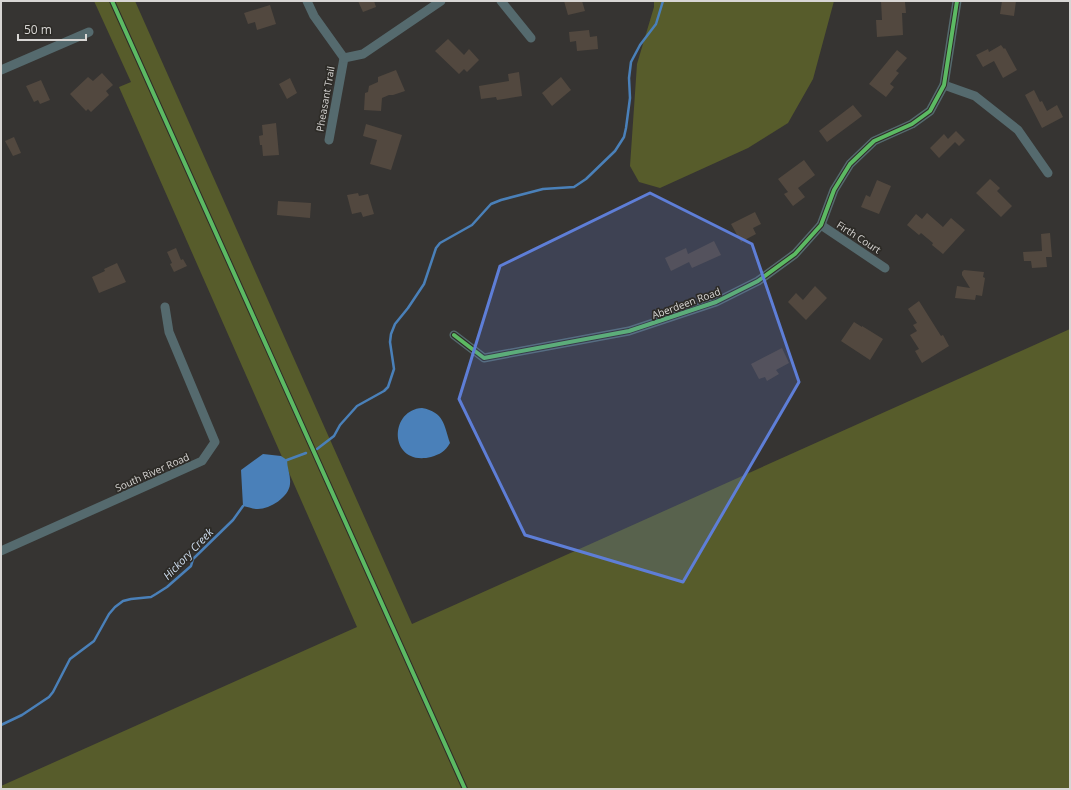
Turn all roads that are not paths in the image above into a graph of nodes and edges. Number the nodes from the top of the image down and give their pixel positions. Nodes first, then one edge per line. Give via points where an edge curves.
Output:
1 (307, 1) edge
2 (441, 1) edge
3 (501, 1) edge
4 (957, 1) edge
5 (89, 32) dead end
6 (531, 38) dead end
7 (344, 58) junction
8 (1, 70) edge
9 (944, 85) junction
10 (329, 140) dead end
11 (1048, 173) dead end
12 (821, 225) junction
13 (886, 268) dead end
14 (165, 307) dead end
15 (454, 335) dead end
16 (1, 551) edge

1 - 7 street, Pheasant Trail via 314,16
2 - 7 street via 363,54
3 - 6 street
4 - 9 street, Aberdeen Road
5 - 8 street
7 - 10 street, Pheasant Trail
9 - 11 street via 975,96 1018,130
9 - 12 street, Aberdeen Road via 930,111 912,124 874,141 850,164 834,190
12 - 13 street, Firth Court
12 - 15 street, Aberdeen Road via 795,254 758,281 716,302 629,331 484,358
14 - 16 street, South River Road via 169,332 215,442 202,461

